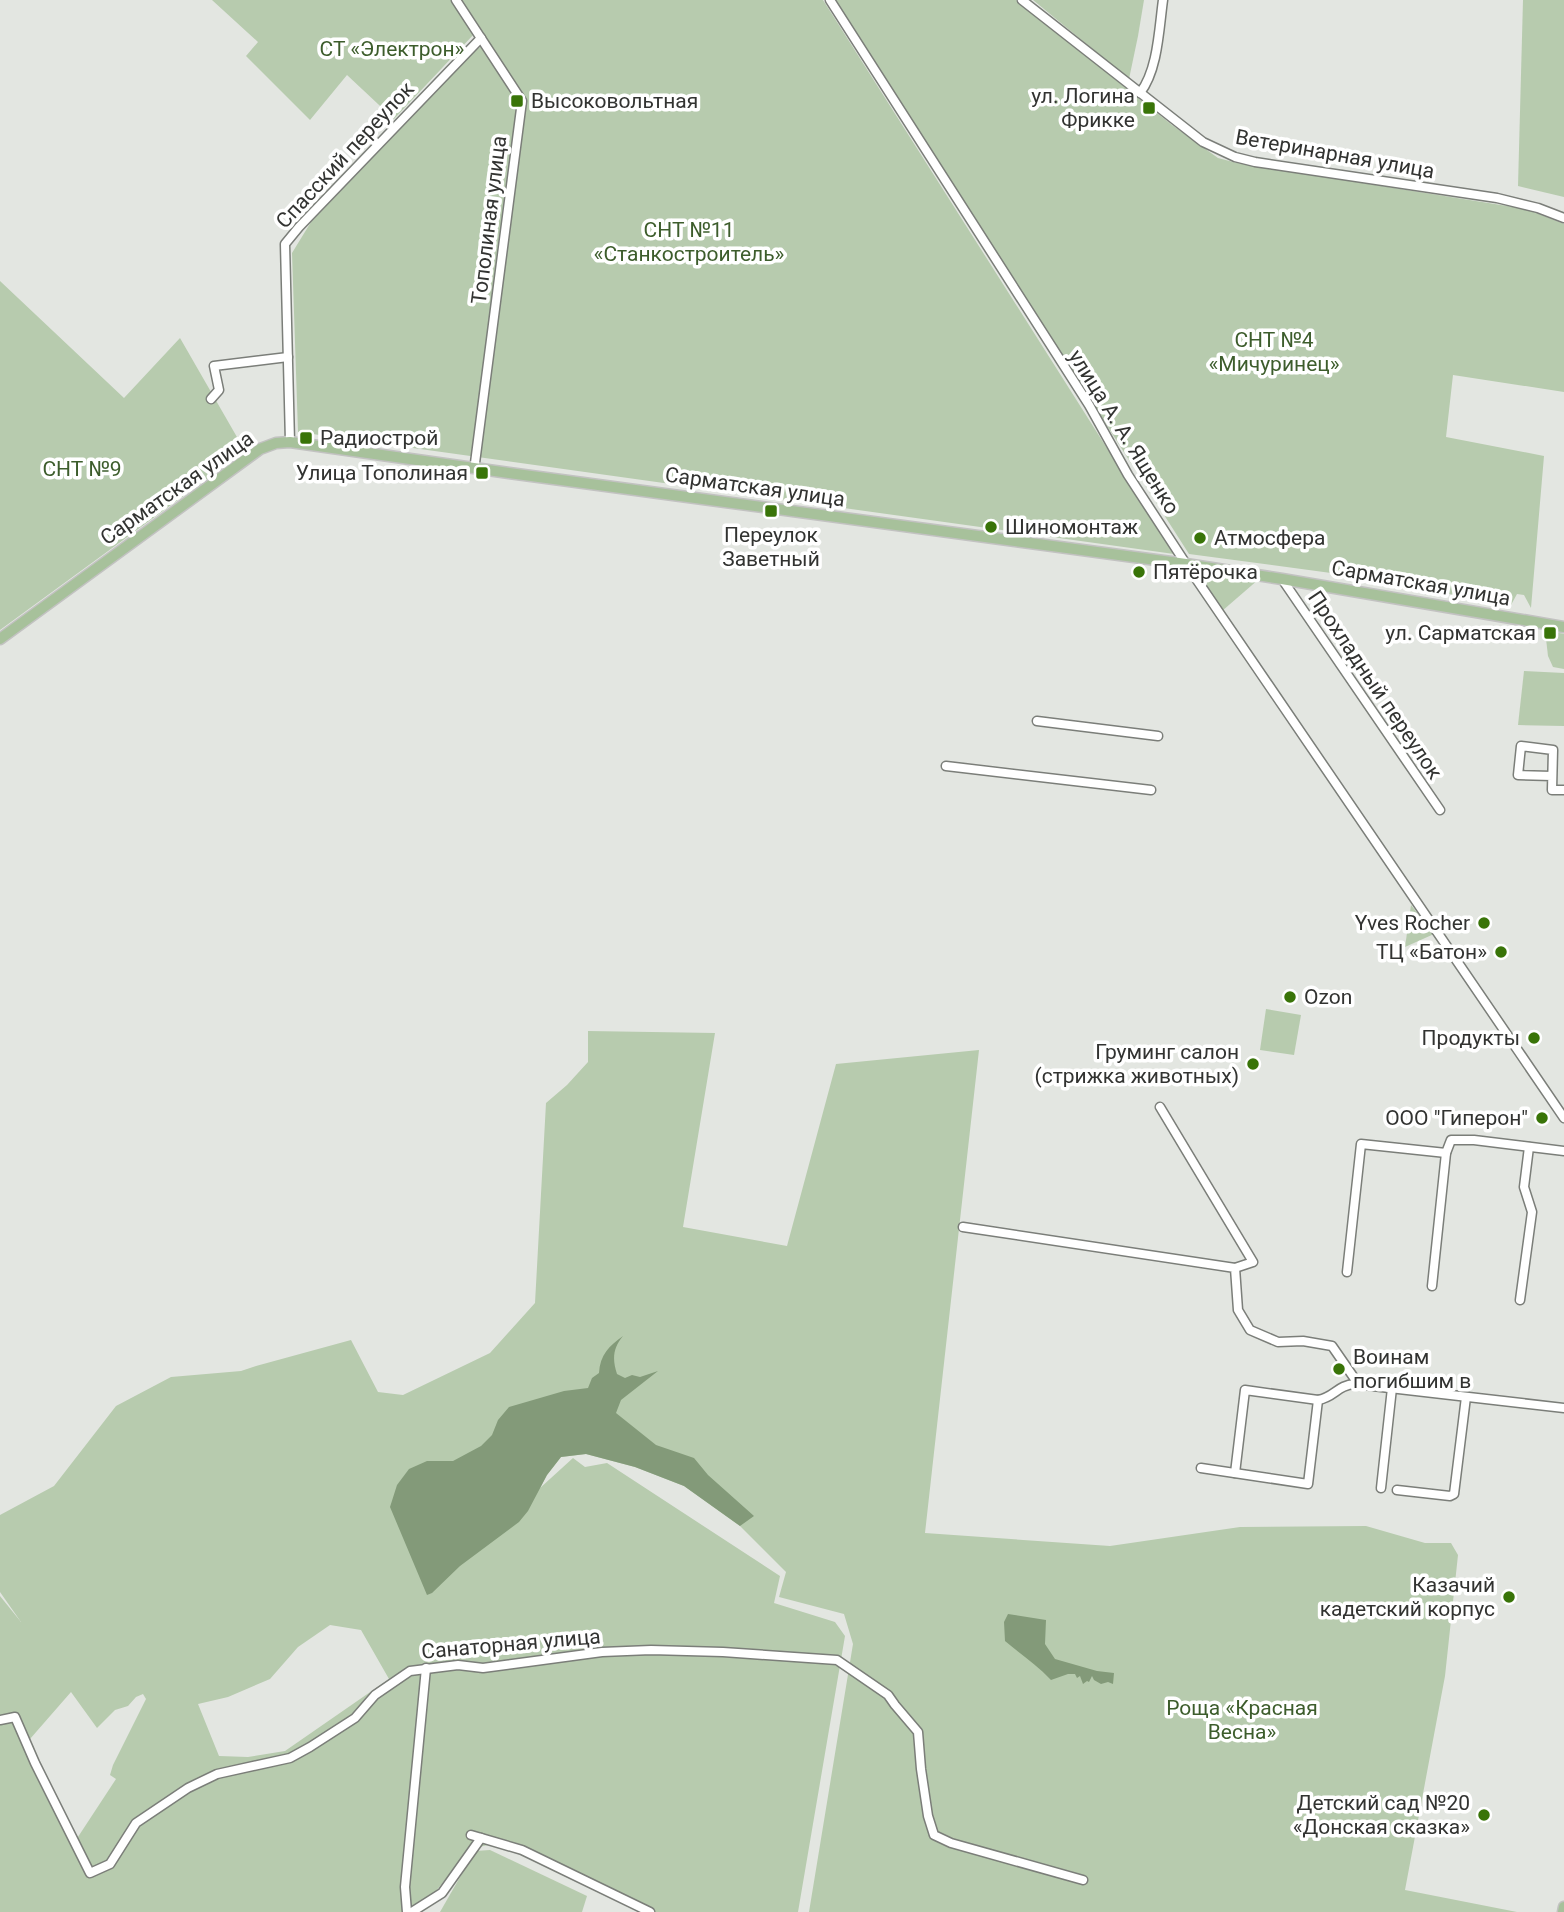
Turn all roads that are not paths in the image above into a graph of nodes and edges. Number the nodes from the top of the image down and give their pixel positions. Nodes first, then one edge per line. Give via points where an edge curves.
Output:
1 (456, 0) edge
2 (830, 0) edge
3 (1022, 0) edge
4 (1163, 0) edge
5 (481, 38) junction
6 (1140, 93) junction
7 (1564, 218) edge
8 (288, 357) junction
9 (211, 399) dead end
10 (290, 442) junction
11 (475, 463) dead end
12 (1185, 564) junction
13 (1282, 579) junction
14 (1564, 627) edge
15 (0, 639) edge
16 (1037, 721) dead end
17 (1158, 736) dead end
18 (946, 766) dead end
19 (1552, 776) junction
20 (1150, 789) dead end
21 (1564, 790) edge
22 (1440, 810) dead end
23 (1160, 1107) dead end
24 (1564, 1118) edge
25 (1530, 1147) junction
26 (1564, 1152) edge
27 (1446, 1153) junction
28 (963, 1227) dead end
29 (1235, 1268) junction
30 (1347, 1272) dead end
31 (1432, 1286) dead end
32 (1520, 1300) dead end
33 (1359, 1385) junction
34 (1392, 1388) junction
35 (1466, 1397) junction
36 (1318, 1400) junction
37 (1564, 1408) edge
38 (1201, 1468) dead end
39 (1235, 1473) junction
40 (1381, 1488) dead end
41 (1397, 1490) dead end
42 (426, 1668) junction
43 (0, 1720) edge
44 (471, 1835) dead end
45 (481, 1838) junction
46 (1083, 1880) dead end
47 (410, 1912) edge
48 (650, 1912) edge

1 - 5 street, Тополиная улица
2 - 12 street, улица А. А. Ященко
3 - 6 street, Ветеринарная улица
4 - 6 street via 1153,63
5 - 8 street, Спасский переулок via 285,244
5 - 11 street, Тополиная улица via 522,101
6 - 7 street, Ветеринарная улица via 1203,142 1235,157 1497,198
8 - 9 street via 214,366 219,390
8 - 10 street, Спасский переулок
10 - 12 main road, Сарматская улица
10 - 15 main road, Сарматская улица via 260,449
12 - 13 main road, Сарматская улица
12 - 24 street, улица А. А. Ященко
13 - 14 main road, Сарматская улица
13 - 22 street, Прохладный переулок
16 - 17 street
18 - 20 street
19 - 19 street via 1553,750 1521,746 1518,775
19 - 21 street via 1552,790
23 - 29 street via 1253,1262
25 - 26 street
25 - 27 street via 1451,1140
25 - 32 street via 1524,1187 1532,1212
27 - 30 street via 1361,1144
27 - 31 street
28 - 29 street
29 - 33 street via 1238,1310 1250,1330 1278,1342 1332,1346
33 - 34 street
33 - 36 street via 1345,1385
34 - 35 street
34 - 40 street
35 - 37 street
35 - 41 street via 1454,1494
36 - 39 street via 1245,1390
36 - 39 street via 1308,1484
38 - 39 street
42 - 43 street, Санаторная улица via 410,1671 375,1695 355,1718 290,1758 217,1774 188,1788 136,1823 110,1864 90,1873 15,1717
42 - 46 street, Санаторная улица via 483,1668 651,1650 837,1660 888,1695 918,1732 934,1835
42 - 47 street via 405,1887
44 - 45 street
45 - 47 street via 442,1893
45 - 48 street via 522,1850

